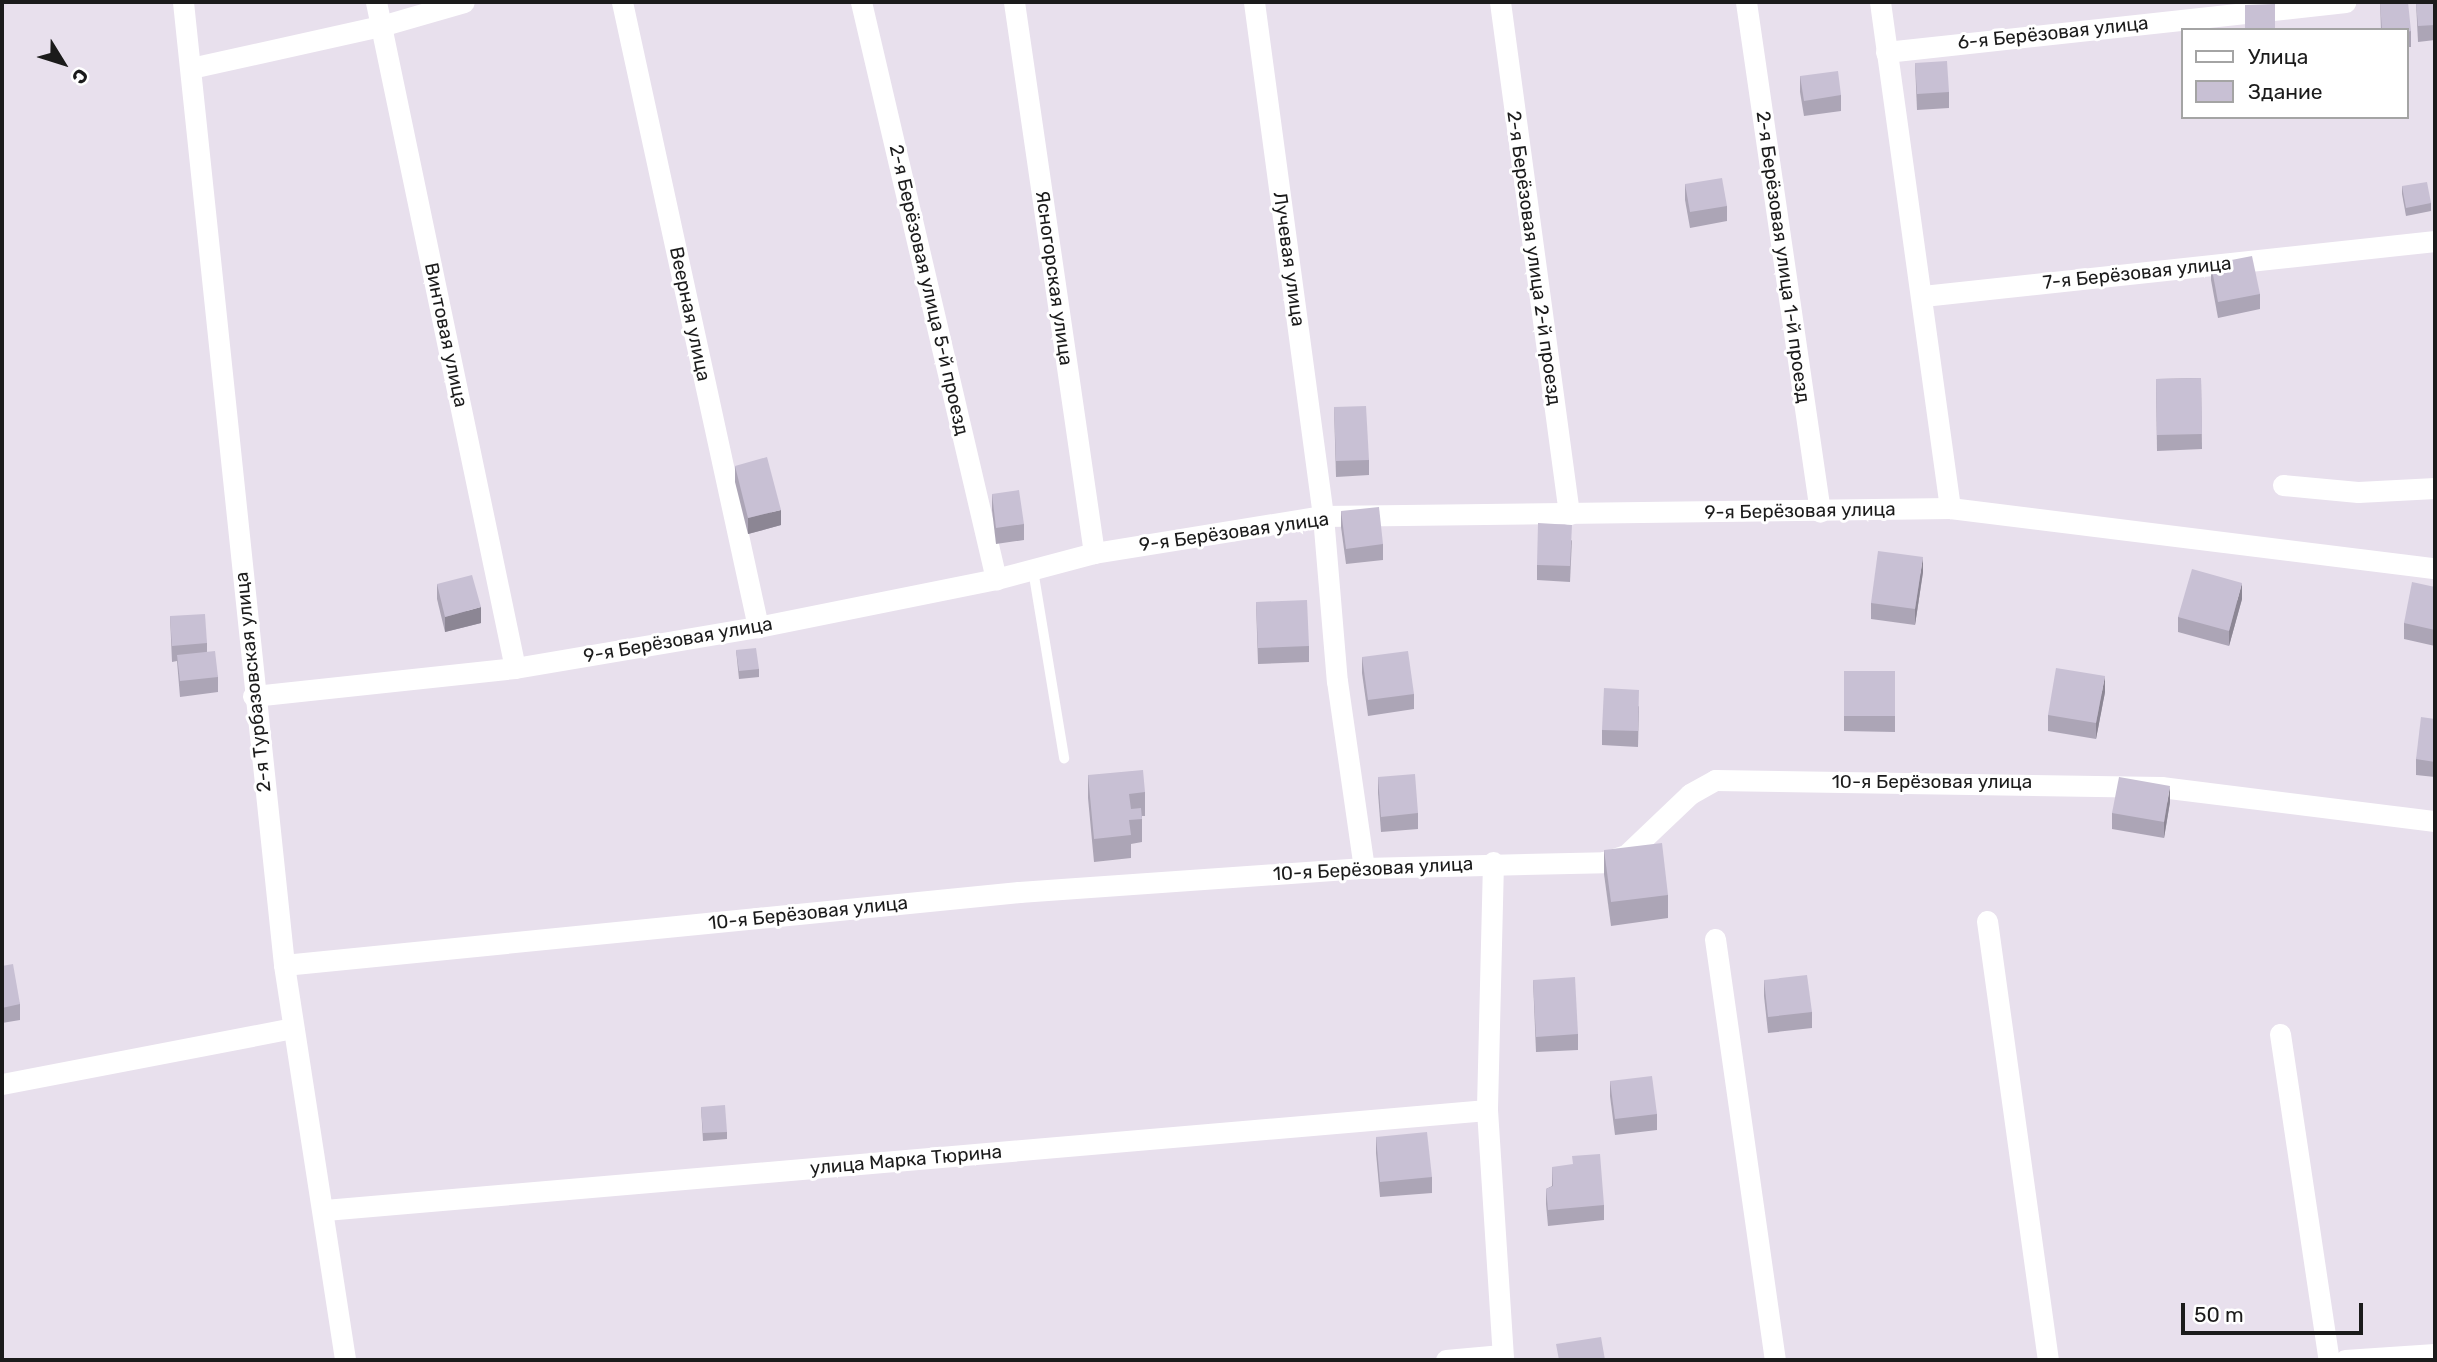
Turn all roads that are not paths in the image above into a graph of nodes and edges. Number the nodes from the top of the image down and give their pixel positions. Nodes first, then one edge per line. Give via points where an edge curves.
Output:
1 (183, 2) edge
2 (376, 2) edge
3 (464, 2) edge
4 (622, 2) edge
5 (861, 2) edge
6 (1014, 2) edge
7 (1254, 2) edge
8 (1500, 2) edge
9 (1746, 2) edge
10 (1881, 2) edge
11 (2344, 2) edge
12 (381, 26) junction
13 (1886, 52) junction
14 (191, 68) junction
15 (2435, 241) edge
16 (1923, 296) junction
17 (2283, 485) dead end
18 (2435, 488) edge
19 (1950, 508) junction
20 (1820, 512) junction
21 (1569, 514) junction
22 (1323, 516) junction
23 (1094, 553) junction
24 (2435, 568) edge
25 (1033, 570) junction
26 (996, 579) junction
27 (758, 627) junction
28 (515, 668) junction
29 (253, 696) junction
30 (1064, 758) dead end
31 (2435, 821) edge
32 (1493, 862) junction
33 (1364, 868) junction
34 (1987, 921) dead end
35 (1715, 939) dead end
36 (284, 965) junction
37 (293, 1028) junction
38 (2280, 1034) dead end
39 (2, 1084) edge
40 (1487, 1110) junction
41 (325, 1210) junction
42 (2435, 1354) edge
43 (1502, 1358) edge
44 (345, 1360) edge
45 (1446, 1360) edge
46 (1774, 1360) edge
47 (2048, 1360) edge
48 (2329, 1360) edge
49 (2345, 1360) edge

1 - 14 street, 2-я Турбазовская улица
2 - 12 street, Винтовая улица
3 - 12 street
4 - 27 street, Веерная улица
5 - 26 street, 2-я Берёзовая улица 5-й проезд
6 - 23 street, Ясногорская улица
7 - 22 street, Лучевая улица
8 - 21 street, 2-я Берёзовая улица 2-й проезд
9 - 20 street, 2-я Берёзовая улица 1-й проезд
10 - 13 street
11 - 13 street, 6-я Берёзовая улица
12 - 14 street
12 - 28 street, Винтовая улица
13 - 16 street
14 - 29 street, 2-я Турбазовская улица
15 - 16 street, 7-я Берёзовая улица
16 - 19 street
17 - 18 street via 2358,492
19 - 20 street, 9-я Берёзовая улица
19 - 24 street, 9-я Берёзовая улица
20 - 21 street, 9-я Берёзовая улица
21 - 22 street, 9-я Берёзовая улица
22 - 23 street, 9-я Берёзовая улица
22 - 33 street, Лучевая улица via 1336,681
23 - 25 street, 9-я Берёзовая улица
25 - 26 street, 9-я Берёзовая улица
25 - 30 lane
26 - 27 street, 9-я Берёзовая улица
27 - 28 street, 9-я Берёзовая улица
28 - 29 street, 9-я Берёзовая улица
29 - 36 street, 2-я Турбазовская улица
31 - 32 street, 10-я Берёзовая улица via 2161,787 1715,780 1690,794 1626,855 1604,862
32 - 33 street, 10-я Берёзовая улица
32 - 40 street
33 - 36 street, 10-я Берёзовая улица via 1019,892
34 - 47 street
35 - 46 street
36 - 37 street, 2-я Турбазовская улица
37 - 39 street
37 - 41 street, 2-я Турбазовская улица
38 - 48 street
40 - 41 street, улица Марка Тюрина
40 - 43 street
41 - 44 street, 2-я Турбазовская улица
42 - 49 street
43 - 45 street

